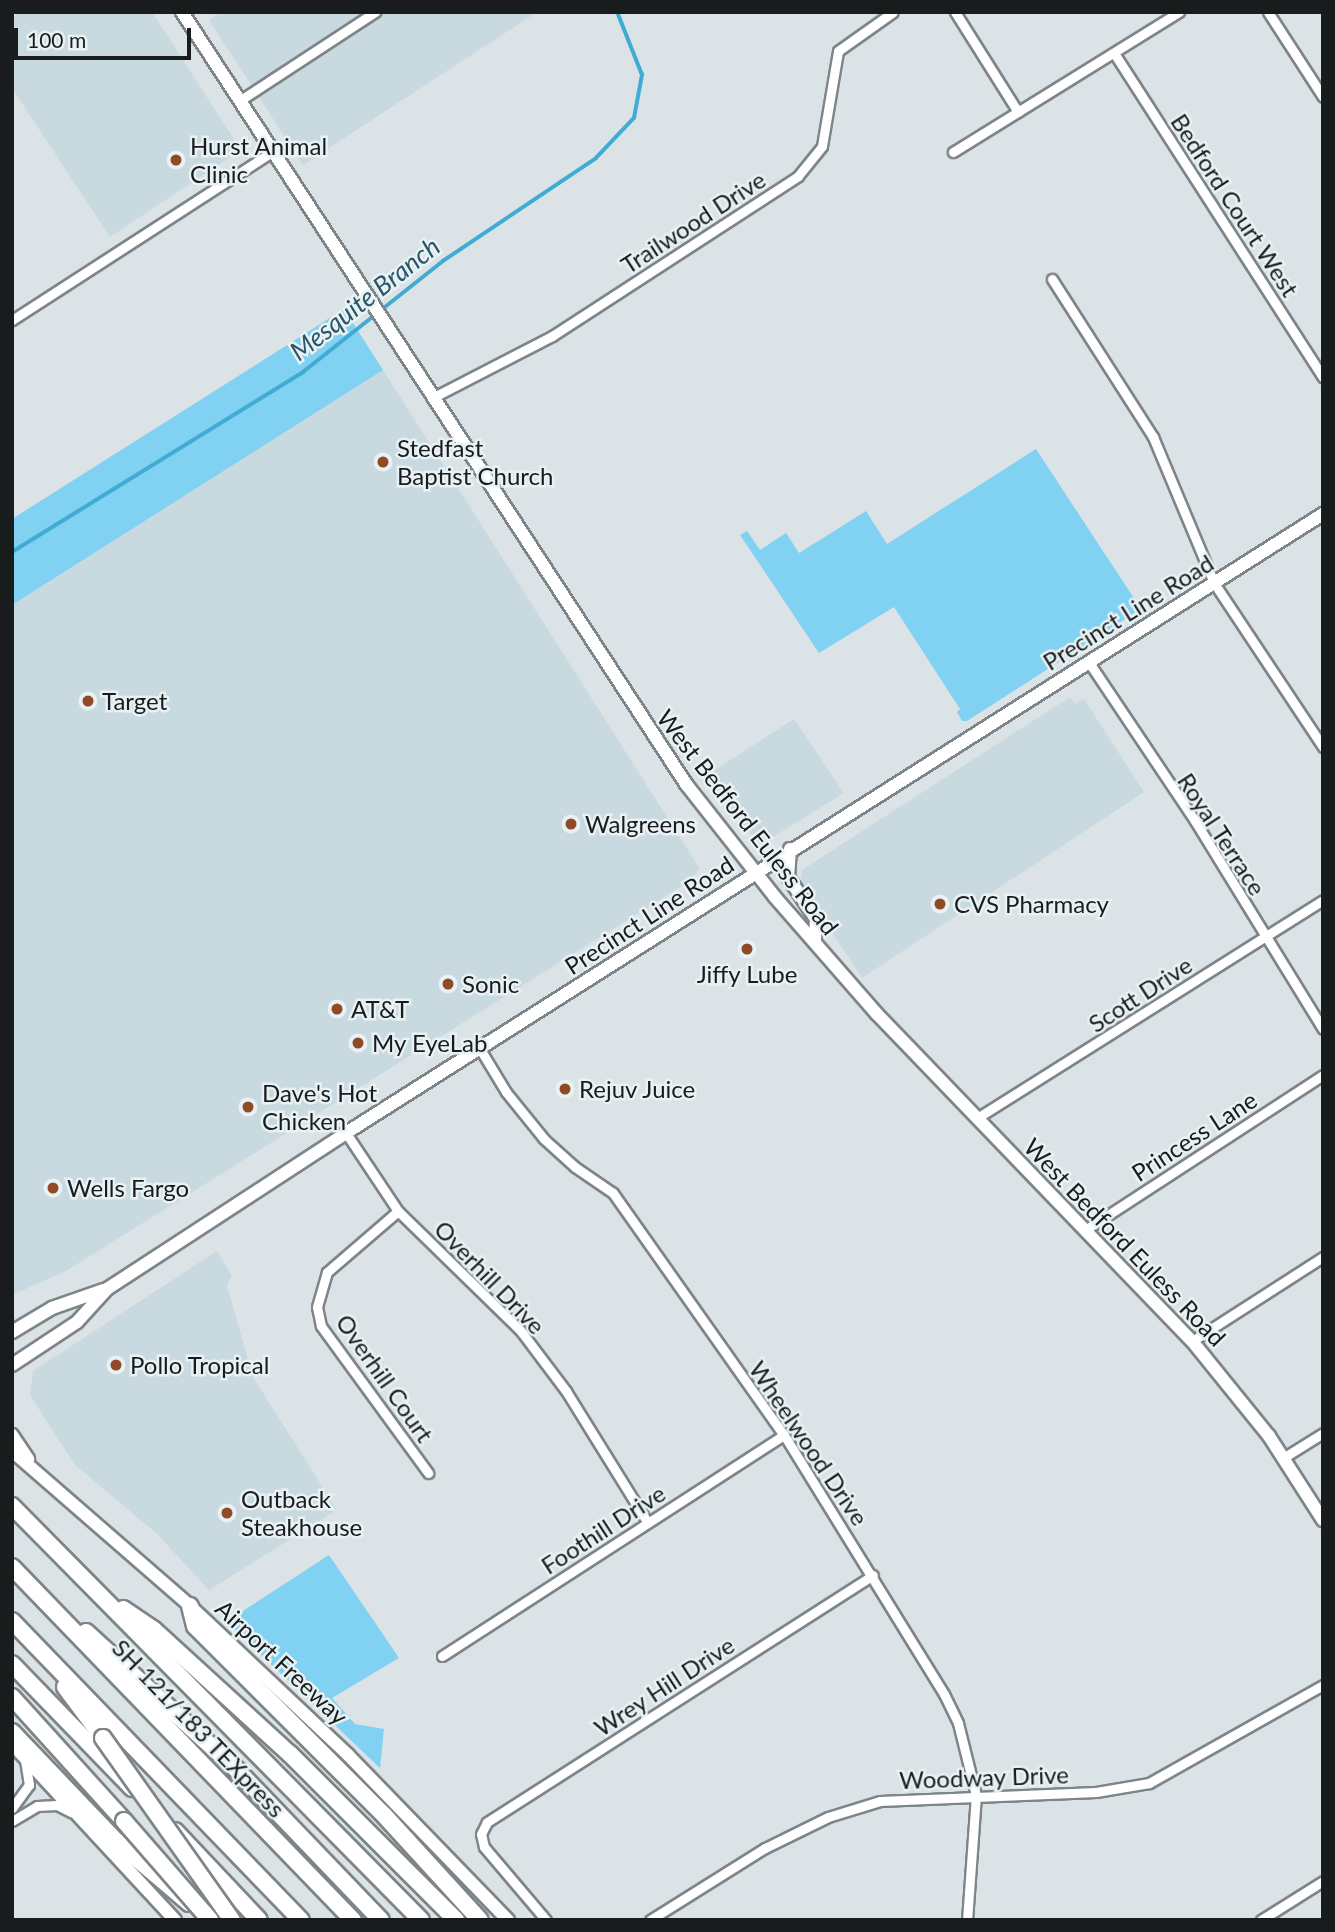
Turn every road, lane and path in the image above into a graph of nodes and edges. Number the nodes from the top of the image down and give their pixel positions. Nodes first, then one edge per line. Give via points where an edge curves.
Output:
1 (182, 12) edge
2 (375, 12) edge
3 (893, 12) edge
4 (955, 12) edge
5 (1179, 12) edge
6 (1268, 12) edge
7 (1114, 53) junction
8 (1323, 97) edge
9 (239, 101) junction
10 (1018, 112) junction
11 (272, 152) junction
12 (953, 152) dead end
13 (1052, 279) dead end
14 (12, 320) edge
15 (1323, 377) edge
16 (432, 398) junction
17 (1323, 514) edge
18 (1214, 583) junction
19 (1088, 661) junction
20 (1323, 747) edge
21 (790, 849) junction
22 (755, 872) junction
23 (1323, 900) edge
24 (1264, 937) junction
25 (815, 941) junction
26 (1323, 1029) edge
27 (480, 1049) junction
28 (1323, 1075) edge
29 (977, 1118) junction
30 (346, 1133) junction
31 (398, 1211) junction
32 (1086, 1230) junction
33 (1323, 1256) edge
34 (107, 1289) junction
35 (12, 1332) edge
36 (1192, 1341) junction
37 (12, 1365) edge
38 (1323, 1433) edge
39 (12, 1435) edge
40 (784, 1435) junction
41 (12, 1451) edge
42 (1283, 1458) junction
43 (428, 1473) dead end
44 (38, 1474) junction
45 (12, 1506) edge
46 (1323, 1520) edge
47 (648, 1523) junction
48 (12, 1567) edge
49 (873, 1575) junction
50 (101, 1595) junction
51 (45, 1601) junction
52 (190, 1606) junction
53 (17, 1625) edge
54 (442, 1656) dead end
55 (12, 1664) edge
56 (1323, 1685) edge
57 (12, 1697) edge
58 (12, 1732) edge
59 (12, 1744) edge
60 (23, 1756) junction
61 (976, 1795) junction
62 (12, 1808) edge
63 (76, 1814) junction
64 (12, 1821) edge
65 (1323, 1881) edge
66 (175, 1920) edge
67 (211, 1920) edge
68 (232, 1920) edge
69 (259, 1920) edge
70 (301, 1920) edge
71 (353, 1920) edge
72 (381, 1920) edge
73 (421, 1920) edge
74 (456, 1920) edge
75 (480, 1920) edge
76 (508, 1920) edge
77 (546, 1920) edge
78 (650, 1920) edge
79 (967, 1920) edge
80 (1261, 1920) edge

1 - 9 main road, West Bedford Euless Road
2 - 9 street
3 - 16 street, Trailwood Drive via 838,51 822,146 798,176 552,336
4 - 10 street
5 - 7 street
6 - 8 street
7 - 10 street
7 - 15 street, Bedford Court West
9 - 11 main road, West Bedford Euless Road
10 - 12 street
11 - 14 street
11 - 16 main road, West Bedford Euless Road
13 - 18 street via 1153,437
16 - 22 main road, West Bedford Euless Road via 646,728
17 - 18 main road, Precinct Line Road
18 - 19 main road, Precinct Line Road
18 - 20 street
19 - 21 main road, Precinct Line Road
19 - 24 street, Royal Terrace via 1195,821
21 - 22 main road, Precinct Line Road
21 - 25 main road via 789,877 816,919
22 - 25 main road, West Bedford Euless Road
22 - 27 main road, Precinct Line Road
23 - 24 street, Scott Drive
24 - 26 street, Royal Terrace
24 - 29 street, Scott Drive
25 - 29 main road, West Bedford Euless Road via 877,1014
27 - 30 main road, Precinct Line Road
27 - 40 street, Wheelwood Drive via 506,1092 544,1139 613,1193
28 - 32 street, Princess Lane
29 - 32 main road, West Bedford Euless Road
30 - 31 street, Overhill Drive
30 - 34 main road, Precinct Line Road
31 - 43 street, Overhill Court via 327,1272 317,1307 321,1326
31 - 47 street, Overhill Drive via 520,1330 566,1391
32 - 36 main road, West Bedford Euless Road
33 - 36 street
34 - 35 main road, Precinct Line Road via 52,1308
34 - 37 main road, Precinct Line Road via 77,1322
36 - 42 main road, West Bedford Euless Road
38 - 42 street
39 - 44 main road
40 - 47 street, Foothill Drive
40 - 49 street, Wheelwood Drive
41 - 44 main road, Airport Freeway
42 - 46 main road, West Bedford Euless Road
44 - 52 main road, Airport Freeway
45 - 50 highway
47 - 54 street, Foothill Drive
48 - 51 highway, SH 121/183 TEXpress
49 - 61 street, Wheelwood Drive via 958,1723
49 - 77 street, Wrey Hill Drive via 493,1818 481,1834 488,1853
50 - 73 highway
50 - 74 highway via 154,1630 233,1701 341,1802
51 - 71 highway, SH 121/183 TEXpress
51 - 72 highway via 110,1650 166,1702
52 - 75 highway via 195,1626 384,1815
52 - 76 main road, Airport Freeway via 348,1755
53 - 68 highway, bridge
53 - 70 highway
55 - 69 highway
56 - 61 street, Woodway Drive via 1149,1783 1096,1791
57 - 67 highway, bridge
58 - 67 highway via 116,1841
59 - 60 main road
60 - 62 street via 29,1785
60 - 63 main road
61 - 78 street, Woodway Drive via 880,1801 828,1817 765,1847
61 - 79 street, Wheelwood Drive
63 - 64 street via 57,1805 37,1806
63 - 66 main road
65 - 80 street

